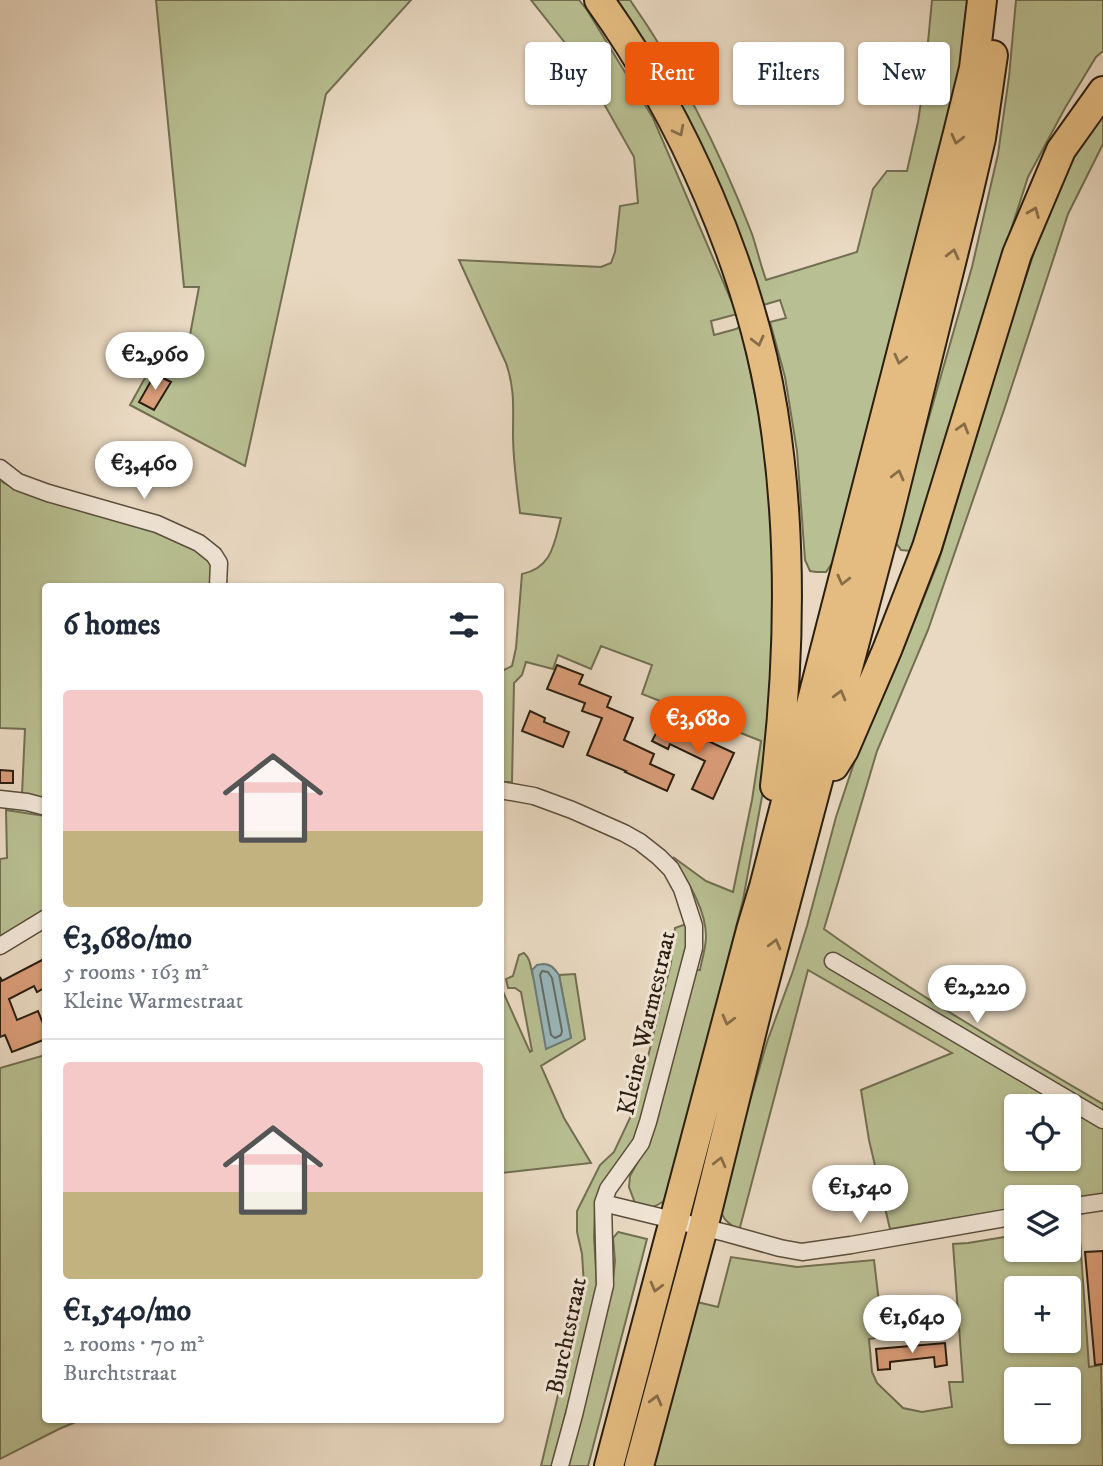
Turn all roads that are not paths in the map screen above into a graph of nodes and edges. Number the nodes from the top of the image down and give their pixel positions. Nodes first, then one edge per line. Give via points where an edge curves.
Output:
1 (599, 0) edge
2 (982, 0) edge
3 (998, 0) edge
4 (1103, 91) edge
5 (0, 468) edge
6 (218, 583) edge
7 (504, 791) edge
8 (0, 799) edge
9 (42, 806) edge
10 (811, 808) junction
11 (42, 920) edge
12 (751, 930) junction
13 (0, 946) edge
14 (833, 961) dead end
15 (1103, 1120) edge
16 (1103, 1202) edge
17 (603, 1203) junction
18 (1081, 1205) edge
19 (1004, 1218) edge
20 (674, 1220) junction
21 (703, 1228) junction
22 (560, 1466) edge
23 (610, 1466) edge
24 (639, 1466) edge

1 -> 12 highway via 660,96 719,223 754,325 773,410 784,504 787,649 774,798
2 -> 12 highway via 974,68 958,133
10 -> 3 highway via 981,138
10 -> 4 highway via 844,750 927,547 1017,254 1061,150
5 - 6 street via 18,482 158,524 199,543 219,563
7 - 17 street, Kleine Warmestraat via 551,801 640,842 671,869 694,926 694,948 648,1122
8 - 9 street
21 -> 10 highway
11 - 13 street
12 -> 20 highway
14 - 15 street
16 - 18 street
17 - 20 street
17 - 22 street, Burchtstraat via 604,1285
19 - 21 street via 802,1252
20 - 21 street
20 -> 23 highway
24 -> 21 highway

